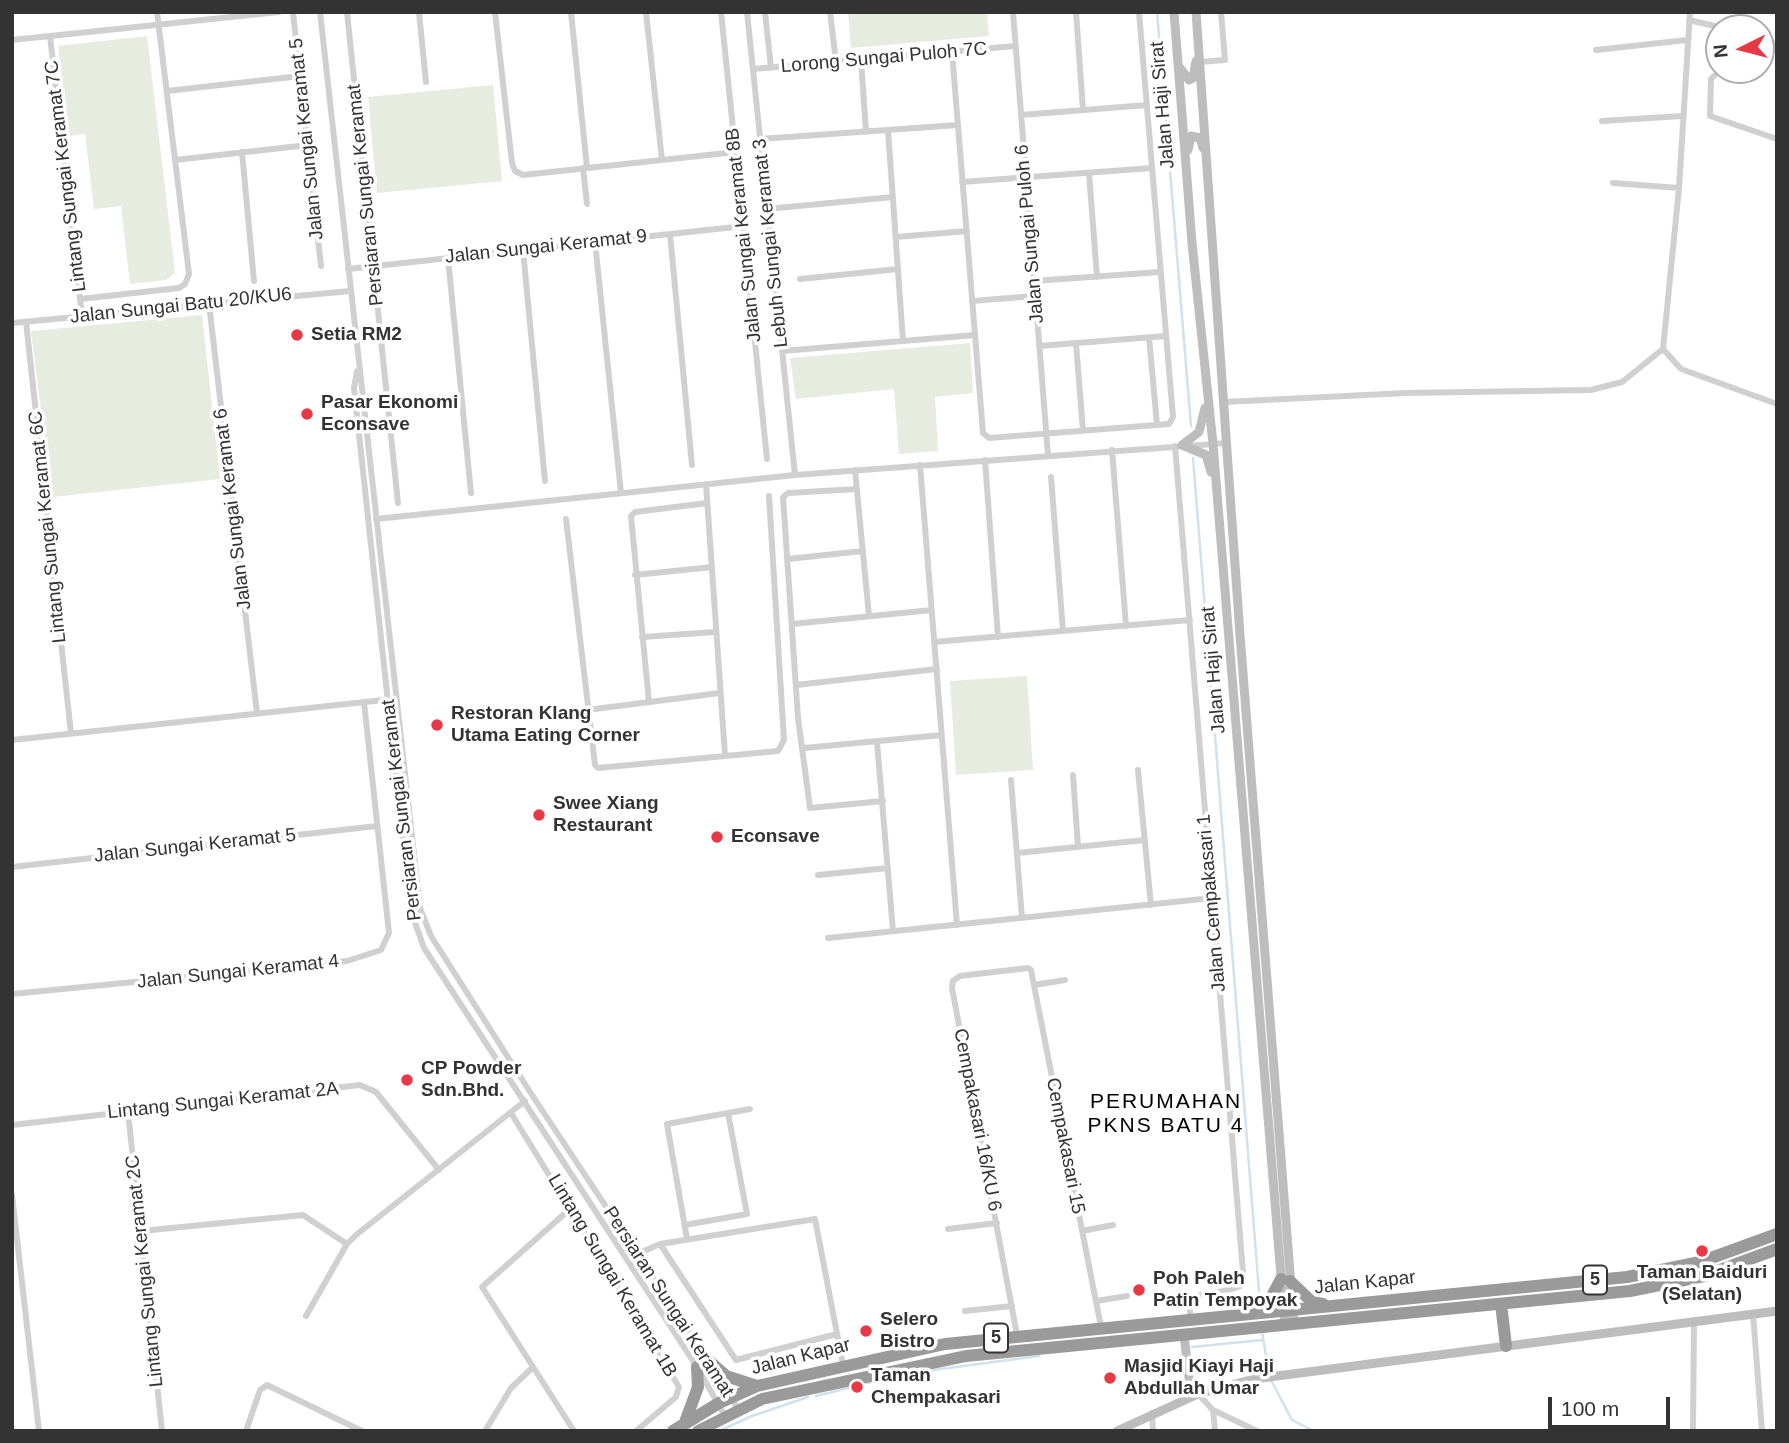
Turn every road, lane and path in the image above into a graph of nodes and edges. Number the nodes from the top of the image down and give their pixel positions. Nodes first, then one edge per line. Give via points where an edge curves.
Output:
1 (157, 12) edge
2 (279, 12) edge
3 (293, 12) edge
4 (320, 12) edge
5 (347, 12) edge
6 (419, 12) edge
7 (495, 12) edge
8 (571, 12) edge
9 (646, 12) edge
10 (721, 12) edge
11 (747, 12) edge
12 (765, 12) edge
13 (830, 12) edge
14 (1013, 12) edge
15 (1076, 12) edge
16 (1139, 12) edge
17 (1174, 12) edge
18 (1221, 12) edge
19 (228, 15) edge
20 (1197, 16) edge
21 (1690, 16) edge
22 (159, 25) junction
23 (50, 36) junction
24 (12, 40) edge
25 (1687, 40) junction
26 (1175, 41) junction
27 (1015, 46) junction
28 (1596, 50) dead end
29 (952, 52) junction
30 (861, 60) junction
31 (836, 62) junction
32 (1200, 62) junction
33 (771, 68) junction
34 (753, 69) junction
35 (300, 76) junction
36 (426, 82) dead end
37 (1711, 84) edge
38 (167, 91) junction
39 (1147, 104) junction
40 (1083, 110) junction
41 (1021, 115) junction
42 (1682, 116) junction
43 (1602, 121) dead end
44 (958, 125) junction
45 (888, 130) junction
46 (866, 132) junction
47 (760, 139) junction
48 (1777, 139) edge
49 (308, 145) junction
50 (242, 152) junction
51 (736, 152) junction
52 (175, 160) junction
53 (662, 160) junction
54 (585, 168) junction
55 (1152, 168) junction
56 (1089, 173) junction
57 (1026, 177) junction
58 (962, 182) junction
59 (1209, 182) junction
60 (1613, 183) dead end
61 (1187, 187) junction
62 (1679, 188) junction
63 (893, 197) junction
64 (587, 204) dead end
65 (767, 209) junction
66 (744, 226) junction
67 (967, 231) junction
68 (670, 234) junction
69 (896, 237) junction
70 (595, 242) junction
71 (523, 250) junction
72 (447, 258) junction
73 (321, 266) dead end
74 (374, 266) junction
75 (348, 269) junction
76 (898, 269) junction
77 (1160, 272) junction
78 (1097, 277) junction
79 (800, 279) dead end
80 (254, 281) dead end
81 (1034, 281) junction
82 (350, 291) junction
83 (1035, 296) junction
84 (80, 299) junction
85 (972, 301) junction
86 (209, 304) junction
87 (82, 316) junction
88 (26, 322) junction
89 (12, 323) edge
90 (975, 335) junction
91 (1166, 336) junction
92 (1149, 337) junction
93 (903, 341) junction
94 (1076, 343) junction
95 (1039, 346) junction
96 (1663, 349) junction
97 (782, 351) junction
98 (1204, 355) junction
99 (358, 369) junction
100 (1224, 402) junction
101 (1777, 404) edge
102 (1157, 425) junction
103 (1083, 431) junction
104 (1046, 434) junction
105 (1213, 443) junction
106 (1227, 443) junction
107 (1178, 446) junction
108 (1112, 450) junction
109 (1048, 455) junction
110 (767, 459) dead end
111 (985, 460) junction
112 (920, 465) junction
113 (692, 466) dead end
114 (855, 470) junction
115 (795, 475) junction
116 (1051, 477) dead end
117 (545, 481) dead end
118 (706, 484) junction
119 (857, 489) junction
120 (471, 493) dead end
121 (621, 493) junction
122 (769, 496) dead end
123 (398, 503) dead end
124 (707, 503) junction
125 (379, 519) junction
126 (566, 519) dead end
127 (371, 520) junction
128 (1221, 541) junction
129 (863, 551) junction
130 (788, 559) junction
131 (712, 567) junction
132 (635, 575) junction
133 (932, 610) junction
134 (869, 616) junction
135 (1190, 621) junction
136 (792, 624) junction
137 (1126, 626) junction
138 (1063, 631) junction
139 (716, 632) junction
140 (642, 637) junction
141 (998, 637) junction
142 (934, 642) junction
143 (937, 669) junction
144 (796, 685) junction
145 (720, 693) junction
146 (398, 698) junction
147 (389, 700) junction
148 (364, 702) junction
149 (649, 702) junction
150 (587, 710) junction
151 (257, 713) junction
152 (71, 733) junction
153 (942, 735) junction
154 (12, 740) edge
155 (877, 742) junction
156 (804, 748) junction
157 (725, 755) junction
158 (1138, 770) dead end
159 (1073, 775) dead end
160 (1010, 780) dead end
161 (883, 801) junction
162 (377, 826) junction
163 (1145, 840) junction
164 (1079, 847) junction
165 (1017, 853) junction
166 (12, 867) edge
167 (888, 868) junction
168 (818, 874) dead end
169 (1212, 898) junction
170 (1150, 905) junction
171 (1022, 918) junction
172 (957, 925) junction
173 (893, 932) junction
174 (828, 938) dead end
175 (1028, 968) joint
176 (1065, 980) dead end
177 (1034, 985) junction
178 (12, 994) edge
179 (532, 1095) junction
180 (524, 1102) junction
181 (750, 1109) dead end
182 (128, 1112) junction
183 (511, 1112) junction
184 (728, 1113) junction
185 (12, 1125) edge
186 (439, 1170) junction
187 (12, 1195) edge
188 (571, 1208) junction
189 (997, 1223) junction
190 (685, 1225) junction
191 (1113, 1225) dead end
192 (948, 1229) dead end
193 (141, 1231) junction
194 (1082, 1231) junction
195 (14, 1234) edge
196 (1777, 1234) edge
197 (687, 1239) junction
198 (347, 1244) junction
199 (660, 1244) junction
200 (1777, 1249) edge
201 (637, 1254) junction
202 (628, 1261) junction
203 (1286, 1280) junction
204 (1127, 1296) dead end
205 (1406, 1298) junction
206 (1096, 1301) junction
207 (1012, 1306) junction
208 (1338, 1306) junction
209 (1502, 1310) junction
210 (965, 1311) dead end
211 (1777, 1311) edge
212 (1408, 1313) junction
213 (1753, 1314) junction
214 (306, 1316) dead end
215 (1269, 1316) junction
216 (1190, 1320) junction
217 (1693, 1322) junction
218 (1101, 1327) junction
219 (837, 1334) junction
220 (1017, 1335) junction
221 (1184, 1335) junction
222 (1505, 1340) junction
223 (702, 1363) junction
224 (844, 1365) junction
225 (532, 1368) junction
226 (757, 1386) junction
227 (1198, 1394) junction
228 (719, 1403) junction
229 (735, 1403) junction
230 (1213, 1410) junction
231 (1152, 1413) junction
232 (725, 1416) junction
233 (685, 1422) junction
234 (39, 1431) edge
235 (162, 1431) edge
236 (246, 1431) edge
237 (362, 1431) edge
238 (485, 1431) edge
239 (574, 1431) edge
240 (636, 1431) edge
241 (673, 1431) edge
242 (698, 1431) edge
243 (1117, 1431) edge
244 (1153, 1431) edge
245 (1215, 1431) edge
246 (1256, 1431) edge
247 (1693, 1431) edge
248 (1762, 1431) edge

1 - 22 street
2 - 19 street
3 - 35 street, Jalan Sungai Keramat 5
4 - 75 street, Persiaran Sungai Keramat
5 - 74 street, Persiaran Sungai Keramat
6 - 36 street
7 - 54 street via 515,171 523,175
8 - 54 street
9 - 53 street
10 - 51 street, Jalan Sungai Keramat 8B
11 - 34 street, Lebuh Sungai Keramat 3
12 - 33 street
13 - 31 street
14 - 27 street, Jalan Sungai Puloh 6
15 - 40 street
16 - 39 street
17 - 26 main road, Jalan Haji Sirat
18 - 32 street via 1225,60
19 - 22 street
20 - 26 main road via 1194,78 1189,80 1181,72
20 - 32 main road, Jalan Haji Sirat
21 - 25 street
22 - 23 street
22 - 38 street
23 - 24 street
23 - 84 street, Lintang Sungai Keramat 7C
25 - 28 street
25 - 42 street
26 - 61 main road, Jalan Haji Sirat
27 - 29 street, Lorong Sungai Puloh 7C
27 - 41 street, Jalan Sungai Puloh 6
29 - 30 street, Lorong Sungai Puloh 7C
29 - 44 street
30 - 31 street, Lorong Sungai Puloh 7C
30 - 46 street
31 - 33 street, Lorong Sungai Puloh 7C
32 - 59 main road, Jalan Haji Sirat
33 - 34 street, Lorong Sungai Puloh 7C
34 - 47 street, Lebuh Sungai Keramat 3
35 - 38 street
35 - 49 street, Jalan Sungai Keramat 5
37 - 48 street via 1710,116
38 - 52 street
39 - 40 street
39 - 55 street
40 - 41 street
41 - 57 street, Jalan Sungai Puloh 6
42 - 43 street
42 - 62 street
44 - 45 street
44 - 58 street
45 - 46 street
45 - 63 street
46 - 47 street
47 - 65 street, Lebuh Sungai Keramat 3
49 - 50 street
49 - 73 street, Jalan Sungai Keramat 5
50 - 52 street
50 - 80 street
51 - 53 street
51 - 66 street, Jalan Sungai Keramat 8B
52 - 84 street via 186,284
53 - 54 street
54 - 64 street
55 - 56 street
55 - 77 street
56 - 57 street
56 - 78 street
57 - 58 street
57 - 81 street, Jalan Sungai Puloh 6
58 - 67 street
59 - 61 main road via 1200,138 1194,135 1189,142
59 - 100 main road, Jalan Haji Sirat
60 - 62 street
61 - 98 main road, Jalan Haji Sirat
62 - 96 street
63 - 65 street
63 - 69 street
65 - 97 street, Lebuh Sungai Keramat 3
66 - 68 street, Jalan Sungai Keramat 9
66 - 110 street, Jalan Sungai Keramat 8B
67 - 69 street
67 - 85 street
68 - 70 street, Jalan Sungai Keramat 9
68 - 113 street
69 - 76 street
70 - 71 street, Jalan Sungai Keramat 9
70 - 121 street
71 - 72 street, Jalan Sungai Keramat 9
71 - 117 street
72 - 74 street, Jalan Sungai Keramat 9
72 - 120 street
74 - 75 street, Jalan Sungai Keramat 9
74 - 123 street, Persiaran Sungai Keramat
75 - 82 street, Persiaran Sungai Keramat
76 - 79 street
76 - 93 street
77 - 78 street
77 - 91 street
78 - 81 street
81 - 83 street, Jalan Sungai Puloh 6
82 - 86 street, Jalan Sungai Batu 20/KU6
82 - 99 street, Persiaran Sungai Keramat
83 - 85 street
83 - 95 street, Jalan Sungai Puloh 6
84 - 87 street, Lintang Sungai Keramat 7C
85 - 90 street
86 - 87 street, Jalan Sungai Batu 20/KU6
86 - 151 street, Jalan Sungai Keramat 6
87 - 88 street, Jalan Sungai Batu 20/KU6
88 - 89 street, Jalan Sungai Batu 20/KU6
88 - 152 street, Lintang Sungai Keramat 6C
90 - 93 street
90 - 104 street via 983,433 989,438
91 - 92 street
91 - 102 street via 1173,417 1169,424
92 - 94 street
92 - 102 street
93 - 97 street
94 - 95 street
94 - 103 street
95 - 104 street, Jalan Sungai Puloh 6
96 - 100 street via 1622,382 1591,390
96 - 101 street via 1681,369
97 - 115 street, Lebuh Sungai Keramat 3
98 - 105 main road, Jalan Haji Sirat
98 - 107 main road via 1204,422 1199,432
99 - 125 street, Persiaran Sungai Keramat via 364,385
99 - 127 street, Persiaran Sungai Keramat via 354,388
100 - 106 main road, Jalan Haji Sirat
102 - 103 street
103 - 104 street
104 - 109 street, Jalan Sungai Puloh 6
105 - 106 street
105 - 107 street
105 - 128 main road, Jalan Haji Sirat
106 - 203 main road, Jalan Haji Sirat
107 - 108 street
107 - 128 main road via 1199,451 1210,464
107 - 135 street, Jalan Cempakasari 1
108 - 109 street
108 - 137 street
109 - 111 street
111 - 112 street
111 - 141 street
112 - 114 street
112 - 133 street
114 - 115 street
114 - 119 street
115 - 118 street
116 - 138 street
118 - 121 street
118 - 124 street
119 - 129 street
119 - 130 street via 783,495
121 - 125 street
122 - 157 street via 784,740 778,751
124 - 131 street
124 - 132 street via 635,512 631,516
125 - 127 street
125 - 146 street, Persiaran Sungai Keramat
126 - 150 street
127 - 147 street, Persiaran Sungai Keramat
128 - 203 main road, Jalan Haji Sirat
129 - 130 street
129 - 134 street
130 - 136 street
131 - 132 street
131 - 139 street
132 - 140 street
133 - 134 street
133 - 142 street
134 - 136 street
135 - 137 street
135 - 169 street, Jalan Cempakasari 1
136 - 144 street
137 - 138 street
138 - 141 street
139 - 140 street
139 - 145 street
140 - 149 street
141 - 142 street
142 - 143 street
143 - 144 street
143 - 153 street
144 - 156 street
145 - 149 street
145 - 157 street
146 - 147 street
146 - 179 street, Persiaran Sungai Keramat via 425,922
147 - 148 street
147 - 180 street, Persiaran Sungai Keramat via 416,931
148 - 151 street
148 - 162 street, Jalan Sungai Keramat 4
149 - 150 street
150 - 157 street via 592,759 598,768
151 - 152 street
152 - 154 street
153 - 155 street
153 - 172 street
155 - 156 street
155 - 161 street
156 - 161 street via 810,808
158 - 163 street
159 - 164 street
160 - 165 street
161 - 167 street
162 - 166 street, Jalan Sungai Keramat 5
162 - 178 street, Jalan Sungai Keramat 4 via 389,933 381,950 347,961
163 - 164 street
163 - 170 street
164 - 165 street
165 - 171 street
167 - 168 street
167 - 173 street
169 - 170 street
169 - 216 street, Jalan Cempakasari 1 via 1243,1272 1240,1286 1226,1293 1189,1299
170 - 171 street
171 - 172 street
172 - 173 street
173 - 174 street
175 - 177 street, Cempakasari 15
175 - 189 street, Cempakasari 16/KU 6 via 960,976 952,984
176 - 177 street
177 - 194 street, Cempakasari 15
179 - 180 street
179 - 201 street, Persiaran Sungai Keramat
180 - 183 street
180 - 202 street, Persiaran Sungai Keramat
181 - 184 street
182 - 185 street, Lintang Sungai Keramat 2A
182 - 186 street, Lintang Sungai Keramat 2A via 360,1085 376,1092
182 - 193 street, Lintang Sungai Keramat 2C
183 - 186 street
183 - 188 street, Lintang Sungai Keramat 1B
184 - 190 street via 667,1124
184 - 190 street via 747,1214
186 - 198 street
187 - 195 street
188 - 225 street via 482,1287
188 - 240 street, Lintang Sungai Keramat 1B via 679,1387 676,1396
189 - 192 street
189 - 207 street, Cempakasari 16/KU 6
190 - 197 street
191 - 194 street
193 - 198 street via 303,1215
193 - 235 street, Lintang Sungai Keramat 2C
194 - 206 street, Cempakasari 15
195 - 234 street
196 - 205 highway, Jalan Kapar / 5 via 1700,1262 1627,1276
197 - 199 street
197 - 219 street via 815,1219
198 - 214 street
199 - 201 street
199 - 219 street via 736,1360
200 - 209 highway, Jalan Kapar / 5 via 1704,1276
201 - 202 street
201 - 223 street, Persiaran Sungai Keramat
202 - 223 street, Persiaran Sungai Keramat
203 - 208 highway via 1312,1302
203 - 215 highway
203 - 215 main road, Jalan Haji Sirat
204 - 206 street
205 - 208 highway, Jalan Kapar / 5
205 - 212 highway
206 - 218 street, Cempakasari 15
207 - 210 street
207 - 220 street, Cempakasari 16/KU 6
208 - 215 highway, Jalan Kapar / 5
209 - 212 highway, Jalan Kapar / 5
209 - 222 highway
211 - 213 main road
212 - 215 highway, Jalan Kapar / 5
213 - 217 main road
213 - 248 street
215 - 216 highway, Jalan Kapar / 5
215 - 221 highway, Jalan Kapar / 5
216 - 218 highway, Jalan Kapar / 5
217 - 222 main road
217 - 247 street
218 - 220 highway, Jalan Kapar / 5
219 - 224 street
220 - 224 highway, Jalan Kapar / 5
221 - 227 main road via 1190,1387
221 - 229 highway, Jalan Kapar / 5 via 966,1356
222 - 227 main road via 1254,1379
223 - 226 highway
223 - 228 street, Persiaran Sungai Keramat
223 - 229 street, Persiaran Sungai Keramat
223 - 233 highway
224 - 226 highway, Jalan Kapar / 5
225 - 238 street via 511,1388
225 - 239 street
226 - 229 highway, Jalan Kapar / 5
227 - 230 street
227 - 231 main road
228 - 229 highway, Jalan Kapar / 5
228 - 232 street, Persiaran Sungai Keramat
228 - 233 highway, Jalan Kapar / 5
229 - 232 highway, Jalan Kapar / 5
230 - 245 street
230 - 246 street
231 - 243 main road
231 - 244 street
232 - 242 highway, Jalan Kapar / 5
233 - 241 highway, Jalan Kapar / 5
236 - 237 street via 260,1390 267,1385

